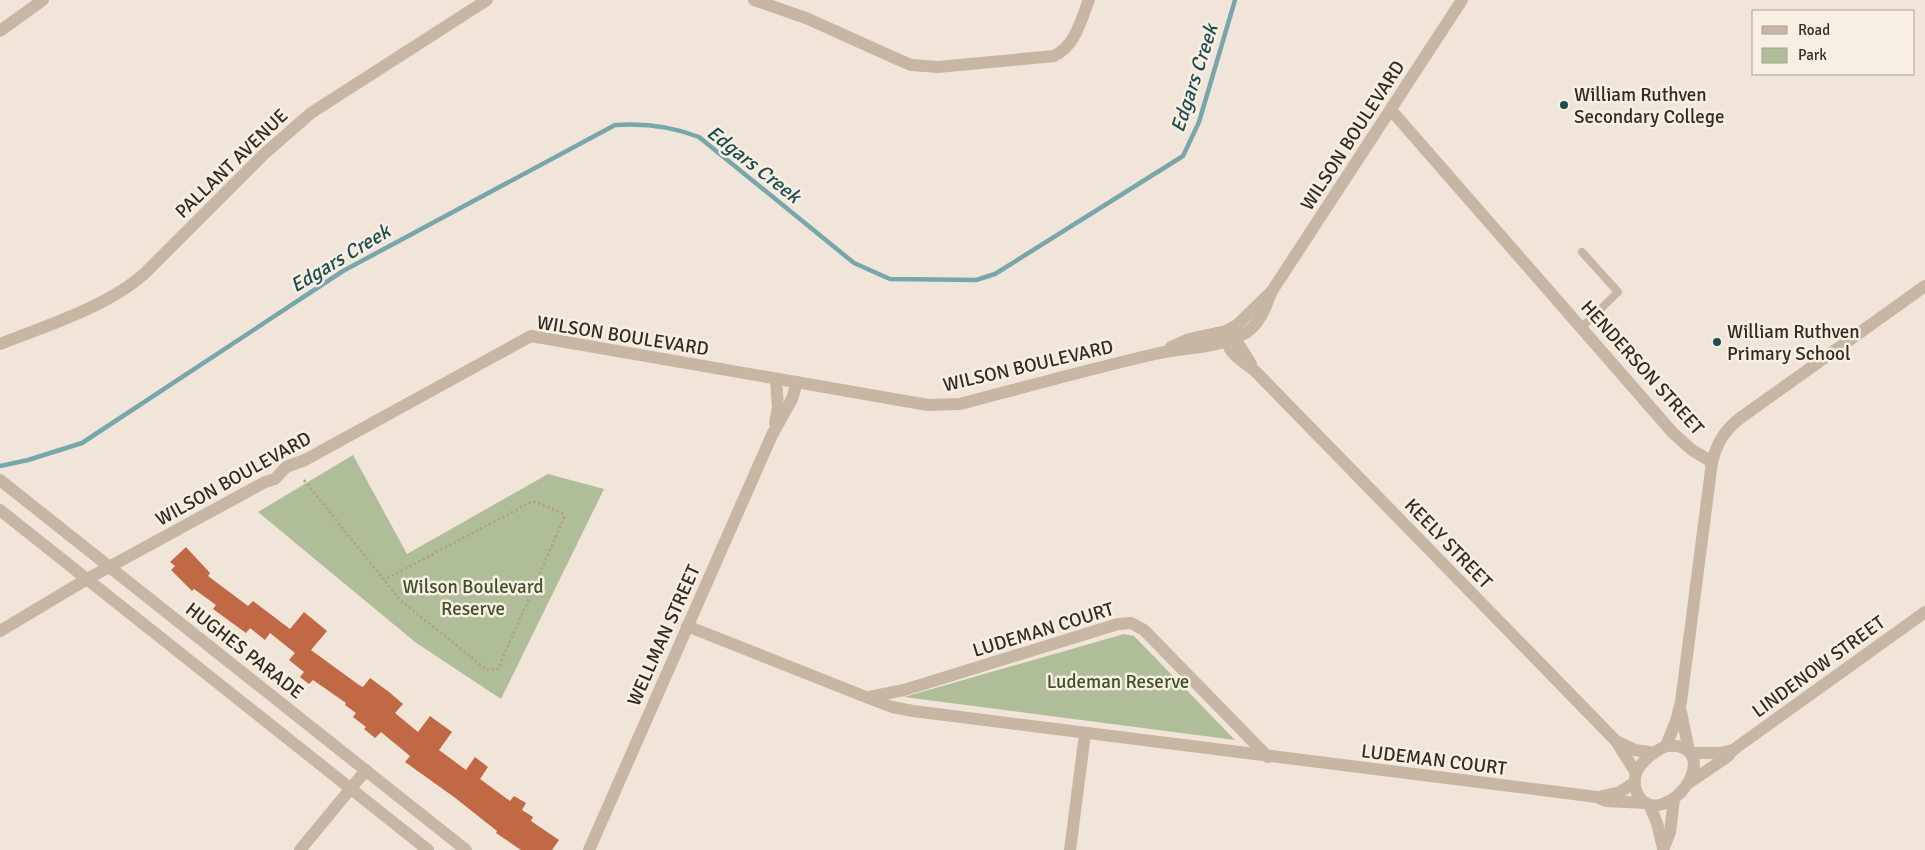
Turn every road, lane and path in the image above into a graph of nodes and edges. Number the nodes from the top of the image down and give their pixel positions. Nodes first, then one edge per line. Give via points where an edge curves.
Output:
1 (43, 0) edge
2 (487, 0) edge
3 (754, 0) edge
4 (1089, 0) edge
5 (1462, 0) edge
6 (0, 31) edge
7 (1391, 110) junction
8 (1582, 252) dead end
9 (1925, 286) edge
10 (1580, 328) junction
11 (1229, 336) junction
12 (0, 344) edge
13 (776, 379) junction
14 (797, 382) junction
15 (772, 435) junction
16 (1712, 462) junction
17 (304, 480) dead end
18 (3, 483) edge
19 (0, 510) edge
20 (110, 566) junction
21 (87, 579) junction
22 (384, 580) junction
23 (1925, 612) edge
24 (687, 626) junction
25 (0, 631) edge
26 (866, 697) junction
27 (1681, 702) junction
28 (1085, 734) junction
29 (1616, 741) junction
30 (1666, 746) junction
31 (1733, 750) junction
32 (1689, 752) junction
33 (1654, 753) junction
34 (1268, 757) junction
35 (366, 770) junction
36 (1636, 777) junction
37 (1690, 782) junction
38 (351, 789) junction
39 (1597, 797) junction
40 (1674, 799) junction
41 (1648, 804) junction
42 (1663, 849) edge
43 (300, 850) edge
44 (428, 850) edge
45 (466, 850) edge
46 (589, 850) edge
47 (1070, 850) edge

1 - 6 street
2 - 12 street, PALLANT AVENUE via 312,113 263,155 128,288 98,304
3 - 4 street via 806,18 897,60 911,65 938,67 1054,56 1071,43
5 - 7 street, WILSON BOULEVARD
7 - 10 street, HENDERSON STREET
7 - 11 street, WILSON BOULEVARD via 1272,291
8 - 10 lane via 1618,292
9 - 16 street via 1726,430
10 - 16 street, HENDERSON STREET via 1673,433
11 - 14 street, WILSON BOULEVARD via 1189,339 1157,353 960,404 928,405
11 - 29 street, KEELY STREET via 1232,354 1255,370
13 - 14 street, WILSON BOULEVARD
13 - 15 street, WELLMAN STREET via 778,408
13 - 20 street, WILSON BOULEVARD via 531,336 305,460 286,467 276,479 264,482
14 - 15 street, WELLMAN STREET via 792,399
15 - 24 street, WELLMAN STREET
16 - 27 street
17 - 22 path
18 - 20 street, HUGHES PARADE
19 - 21 street
20 - 21 street, WILSON BOULEVARD
20 - 35 street, HUGHES PARADE
21 - 25 street, WILSON BOULEVARD
21 - 38 street
22 - 22 path via 400,600 487,670 498,669 564,518 562,513 531,502
23 - 31 street, LINDENOW STREET
24 - 26 street, LUDEMAN COURT
24 - 46 street, WELLMAN STREET
26 - 28 street, LUDEMAN COURT via 913,712
26 - 34 street, LUDEMAN COURT via 904,690 1130,623 1144,630
27 - 30 street
27 - 32 street
28 - 34 street, LUDEMAN COURT
28 - 47 street
29 - 33 street, KEELY STREET via 1635,750
29 - 36 street, KEELY STREET
30 - 32 street via 1677,746
30 - 33 street
31 - 32 street, LINDENOW STREET
31 - 37 street, LINDENOW STREET
32 - 37 street via 1694,766
33 - 36 street via 1641,765
34 - 39 street, LUDEMAN COURT
35 - 38 street
35 - 45 street, HUGHES PARADE
36 - 39 street, LUDEMAN COURT via 1620,792
36 - 41 street via 1636,792 1640,800
37 - 40 street
38 - 43 street
38 - 44 street
39 - 41 street, LUDEMAN COURT via 1606,802
40 - 41 street via 1666,804
40 - 42 street via 1670,832
41 - 42 street via 1657,823

